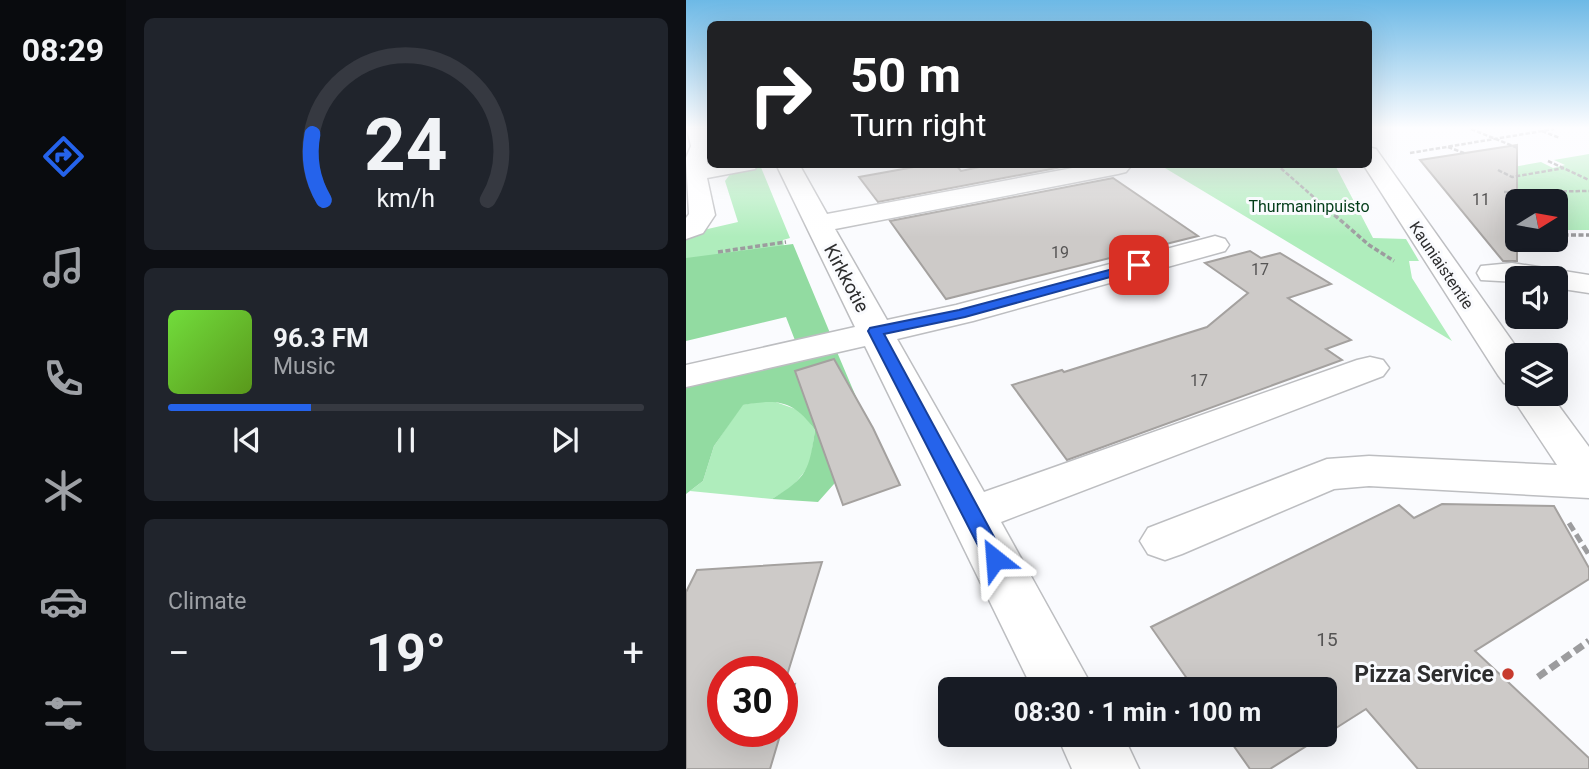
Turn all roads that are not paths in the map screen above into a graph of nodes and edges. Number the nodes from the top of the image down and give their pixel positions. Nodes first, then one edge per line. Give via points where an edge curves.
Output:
1 (696, 165) edge
2 (1375, 165) edge
3 (723, 168) edge
4 (789, 168) edge
5 (1113, 168) edge
6 (694, 173) junction
7 (821, 229) junction
8 (686, 231) edge
9 (1215, 245) dead end
10 (1492, 272) dead end
11 (1569, 285) edge
12 (875, 331) junction
13 (1505, 357) edge
14 (1370, 368) dead end
15 (686, 376) edge
16 (1538, 406) edge
17 (1589, 481) edge
18 (972, 515) junction
19 (1166, 541) dead end
20 (1057, 677) edge
21 (1094, 747) edge
22 (1106, 769) edge

1 - 6 street
2 - 13 street, Kauniaistentie
3 - 6 street
4 - 7 street, Kirkkotie
5 - 7 street
6 - 8 street via 702,215
7 - 12 street, Kirkkotie
9 - 12 street via 961,314
10 - 11 street
12 - 15 street
12 - 18 street, Kirkkotie
14 - 18 street
16 - 17 street
17 - 19 street via 1369,471 1326,474
18 - 20 street, Kirkkotie
21 - 22 street

